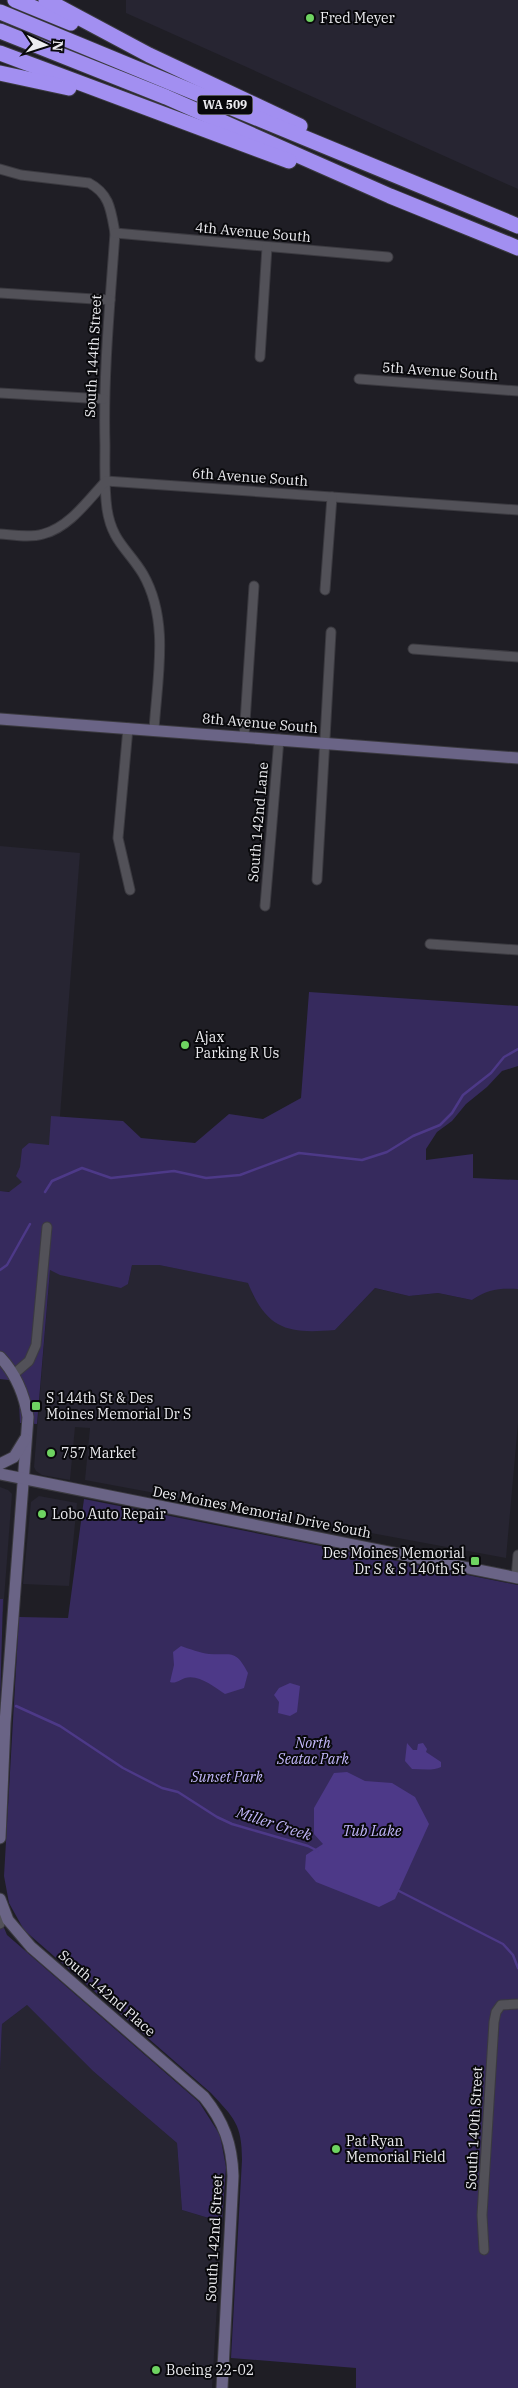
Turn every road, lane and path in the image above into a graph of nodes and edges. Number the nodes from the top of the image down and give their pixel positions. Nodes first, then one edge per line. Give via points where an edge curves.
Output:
1 (15, 0) edge
2 (46, 0) edge
3 (0, 12) edge
4 (0, 31) edge
5 (0, 53) edge
6 (149, 55) junction
7 (0, 73) edge
8 (133, 104) junction
9 (0, 169) edge
10 (390, 196) junction
11 (450, 198) junction
12 (518, 226) edge
13 (115, 233) junction
14 (267, 246) junction
15 (518, 248) edge
16 (388, 257) dead end
17 (0, 293) edge
18 (110, 300) junction
19 (260, 357) dead end
20 (359, 379) dead end
21 (518, 390) edge
22 (0, 392) edge
23 (104, 398) junction
24 (106, 481) junction
25 (332, 497) junction
26 (518, 510) edge
27 (0, 534) edge
28 (254, 586) dead end
29 (325, 590) dead end
30 (332, 632) dead end
31 (413, 650) dead end
32 (518, 657) edge
33 (0, 719) edge
34 (128, 728) junction
35 (154, 730) junction
36 (244, 737) junction
37 (279, 740) junction
38 (326, 743) junction
39 (518, 758) edge
40 (317, 880) dead end
41 (130, 890) dead end
42 (265, 906) dead end
43 (430, 944) dead end
44 (518, 950) edge
45 (47, 1227) dead end
46 (0, 1357) edge
47 (14, 1374) junction
48 (27, 1436) junction
49 (0, 1464) edge
50 (0, 1474) edge
51 (23, 1480) junction
52 (518, 1555) edge
53 (517, 1578) edge
54 (2, 1721) edge
55 (0, 1838) edge
56 (0, 1902) edge
57 (0, 1924) edge
58 (518, 2004) edge
59 (204, 2097) joint
60 (484, 2250) dead end
61 (222, 2388) edge

1 - 6 highway
2 - 6 highway
3 - 11 highway, WA 509
4 - 10 highway, WA 509 via 166,97
5 - 8 highway
6 - 11 highway
7 - 8 highway
8 - 10 highway
9 - 13 street, South 144th Street via 22,175 89,182 107,197
10 - 15 highway, WA 509
11 - 12 highway, WA 509
13 - 14 street, 4th Avenue South
13 - 18 street, South 144th Street
14 - 16 street, 4th Avenue South
14 - 19 street
17 - 18 street
18 - 23 street, South 144th Street
20 - 21 street, 5th Avenue South
22 - 23 street
23 - 24 street, South 144th Street
24 - 25 street, 6th Avenue South
24 - 27 street via 56,529 32,536
24 - 35 street, South 144th Street via 111,526 118,542 143,574 159,624
25 - 26 street, 6th Avenue South
25 - 29 street
28 - 36 street
30 - 38 street
31 - 32 street
33 - 34 street, 8th Avenue South
34 - 35 street, 8th Avenue South
34 - 41 street via 118,838
35 - 36 street, 8th Avenue South
36 - 37 street, 8th Avenue South
37 - 38 street, 8th Avenue South
37 - 42 street, South 142nd Lane
38 - 39 street, 8th Avenue South
38 - 40 street
43 - 44 street
45 - 47 street via 36,1345 29,1361
46 - 47 street
47 - 48 street via 26,1402
48 - 49 street via 14,1457
48 - 51 street
50 - 51 street, Des Moines Memorial Drive South
51 - 53 street, Des Moines Memorial Drive South
51 - 54 street
52 - 53 street
54 - 55 street
56 - 57 street
56 - 59 street, South 142nd Place via 8,1920 30,1947
58 - 60 street, South 140th Street via 498,2008 494,2022 482,2215
59 - 61 street, South 142nd Street via 228,2134 232,2162

